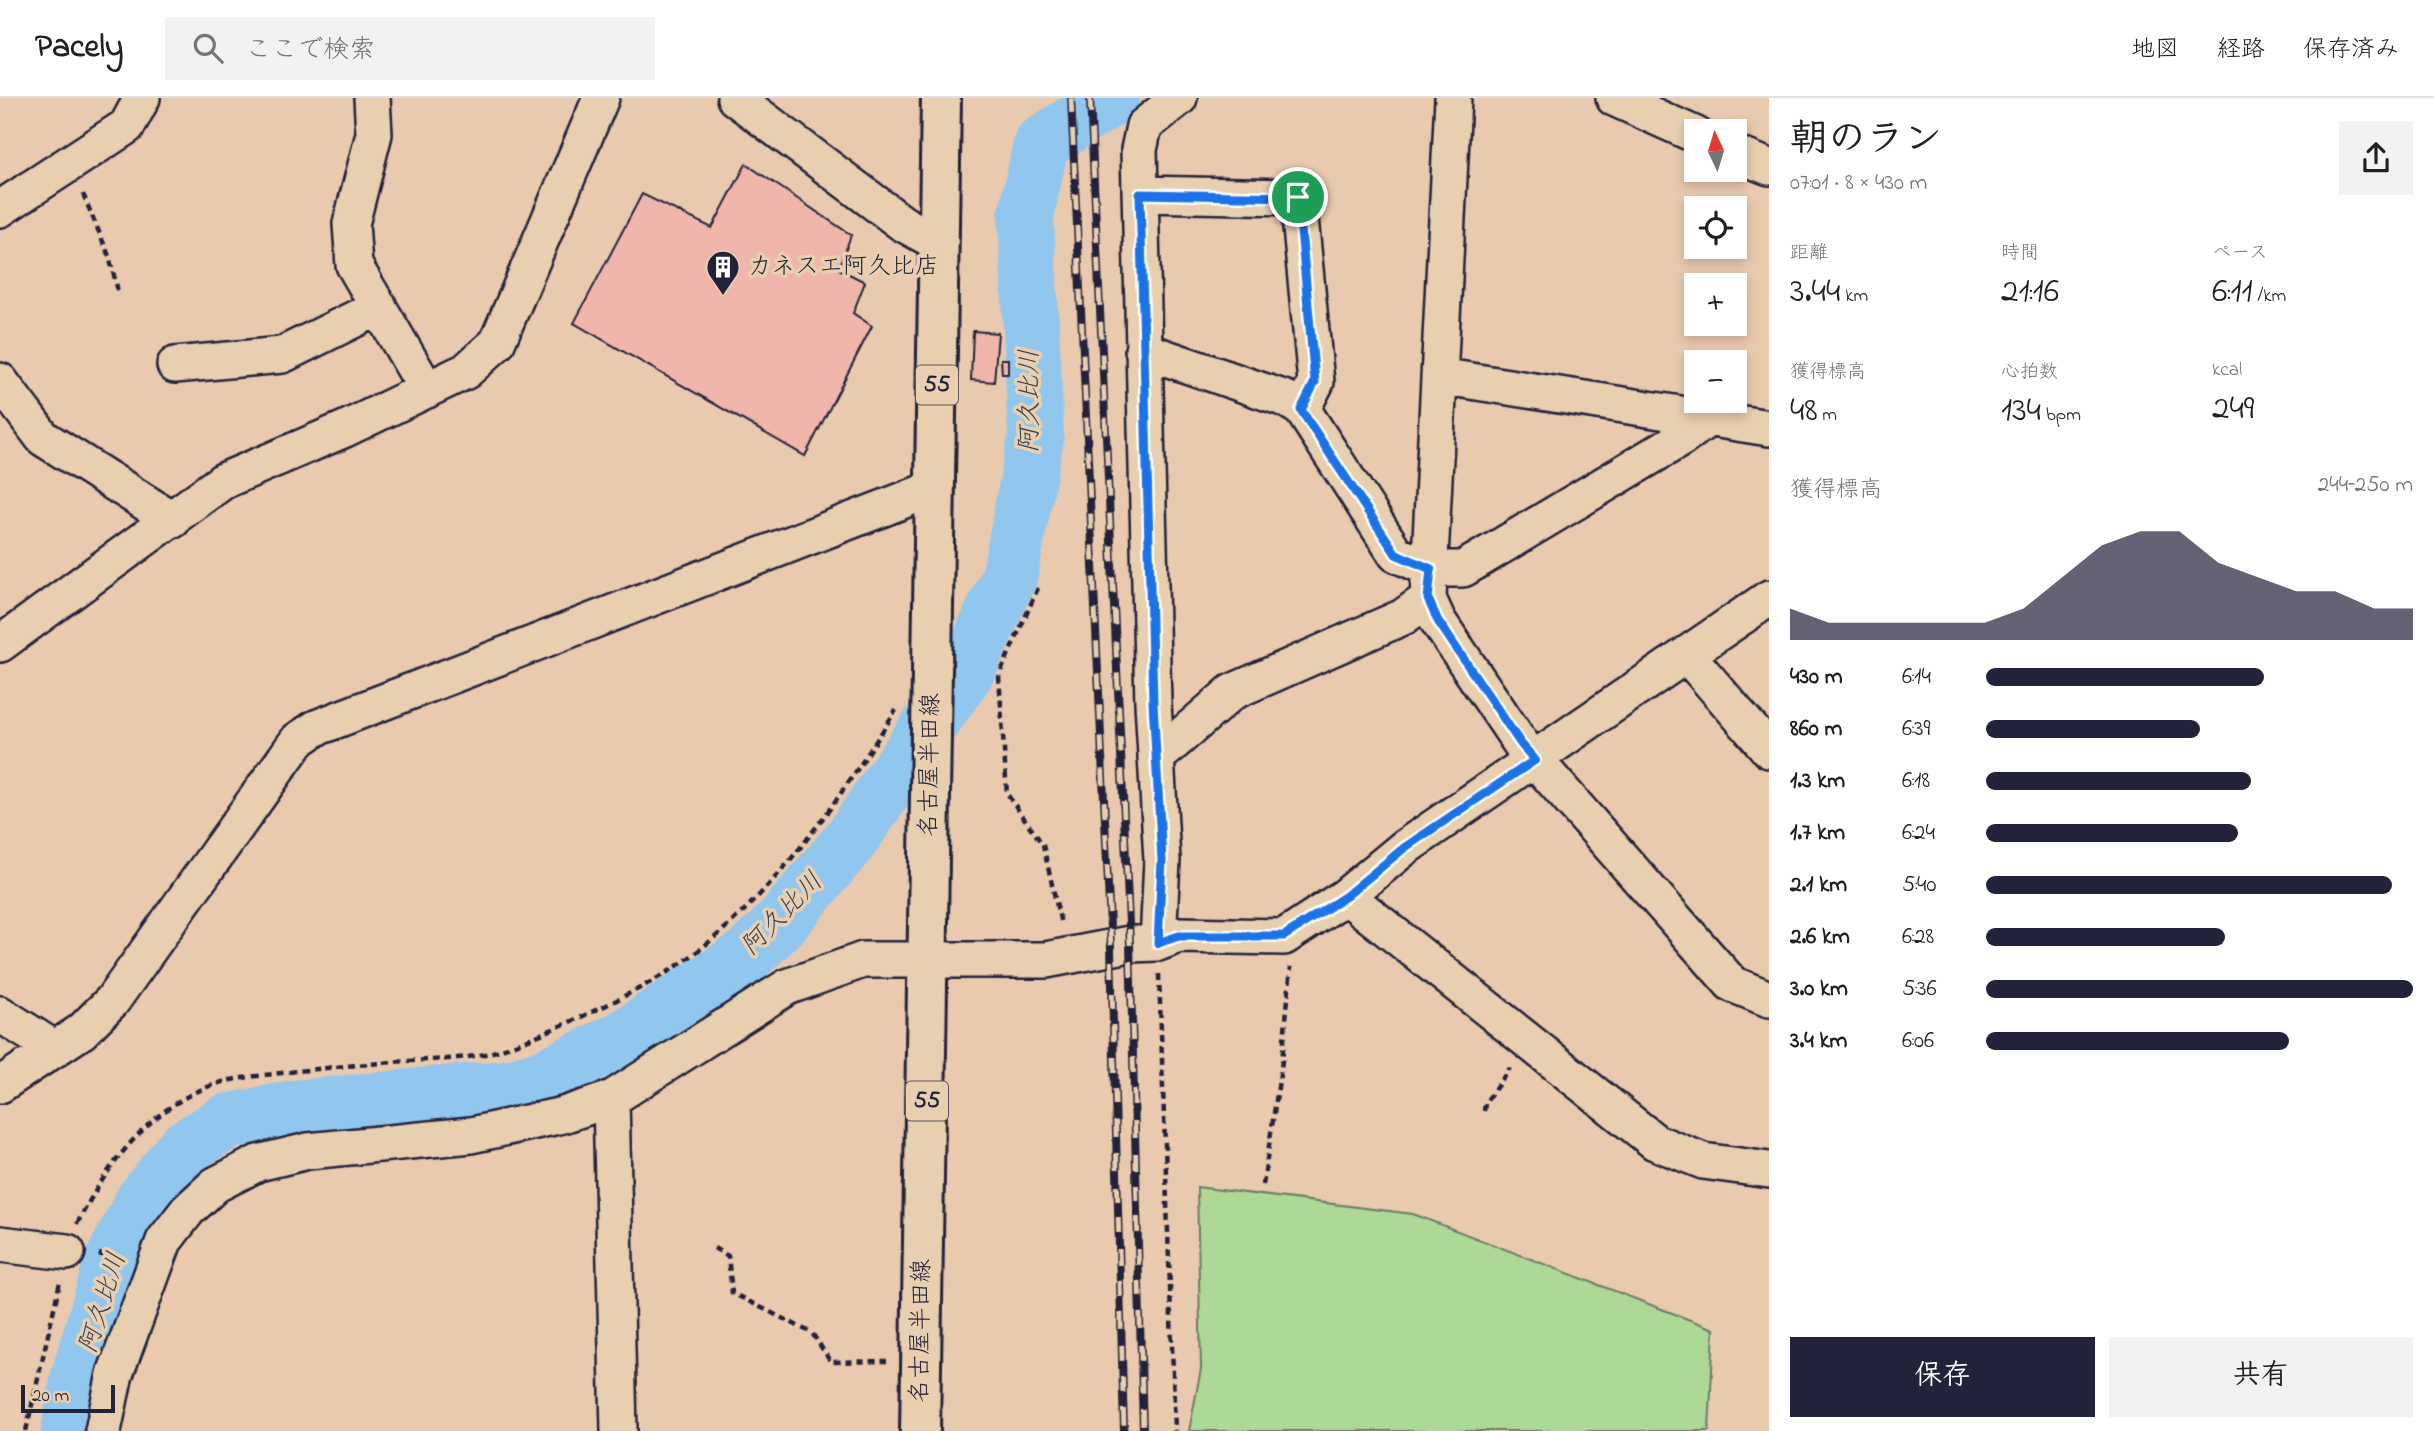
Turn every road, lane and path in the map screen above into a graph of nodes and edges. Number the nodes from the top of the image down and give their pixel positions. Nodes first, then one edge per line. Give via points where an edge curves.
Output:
1 (142, 98) edge
2 (372, 98) edge
3 (601, 98) edge
4 (735, 98) edge
5 (941, 98) edge
6 (1452, 98) edge
7 (1614, 98) edge
8 (1175, 99) edge
9 (1684, 130) edge
10 (1747, 158) edge
11 (70, 163) junction
12 (1769, 167) edge
13 (1140, 194) junction
14 (0, 209) edge
15 (940, 244) junction
16 (119, 295) dead end
17 (379, 307) junction
18 (1143, 350) junction
19 (175, 365) dead end
20 (1438, 376) junction
21 (0, 382) edge
22 (427, 390) junction
23 (1301, 410) junction
24 (1709, 418) junction
25 (1769, 428) edge
26 (935, 488) junction
27 (173, 520) junction
28 (1429, 584) junction
29 (1038, 588) dead end
30 (1769, 598) edge
31 (0, 644) edge
32 (1687, 655) junction
33 (933, 667) junction
34 (1769, 750) edge
35 (1156, 758) junction
36 (1535, 760) junction
37 (1346, 896) junction
38 (1290, 933) junction
39 (1158, 943) junction
40 (1066, 956) junction
41 (930, 961) junction
42 (1769, 999) edge
43 (0, 1014) edge
44 (1530, 1043) junction
45 (55, 1049) junction
46 (0, 1085) edge
47 (611, 1099) junction
48 (1484, 1111) dead end
49 (1769, 1168) edge
50 (1263, 1185) dead end
51 (0, 1244) edge
52 (68, 1248) junction
53 (714, 1248) dead end
54 (152, 1270) junction
55 (922, 1360) junction
56 (26, 1431) edge
57 (103, 1431) edge
58 (620, 1431) edge
59 (920, 1431) edge
60 (1175, 1431) edge

1 - 11 street via 127,126
2 - 17 street via 374,134 351,225 354,265
3 - 22 street via 497,343 467,371
4 - 15 street via 902,223
5 - 15 main road, 名古屋半田線 / 55
6 - 20 street
7 - 9 street
8 - 13 street via 1144,126 1139,150
10 - 12 street
11 - 14 street
11 - 16 path via 109,256
13 - 18 street
13 - 23 street via 1298,197 1315,382
15 - 26 main road, 名古屋半田線 / 55
17 - 19 street via 282,355
17 - 22 street
18 - 23 street via 1286,399
18 - 35 street
20 - 24 street
20 - 28 street
21 - 27 street via 43,438
22 - 27 street via 223,481
23 - 28 street via 1396,554
24 - 25 street
24 - 28 street via 1463,569
26 - 33 main road, 名古屋半田線 / 55
26 - 45 street via 316,728 298,740 112,1001 82,1031
27 - 31 street
28 - 35 street via 1404,617 1232,692
28 - 36 street via 1453,643
29 - 40 path via 999,676 1007,794 1043,845
30 - 32 street
32 - 34 street
32 - 36 street
33 - 41 main road, 名古屋半田線 / 55
33 - 52 path via 903,699 782,871 694,954 599,1007 496,1051 334,1066 210,1086 182,1100 136,1136 78,1222
35 - 39 street via 1162,860
36 - 37 street via 1404,848
36 - 42 street via 1732,984
37 - 38 street
37 - 44 street
38 - 39 street via 1179,936
38 - 50 path via 1293,947 1282,1061
39 - 40 street
39 - 60 path
40 - 41 street
41 - 47 street via 863,960 787,987
41 - 55 main road, 名古屋半田線 / 55
43 - 45 street
44 - 48 path via 1485,1103
44 - 49 street via 1655,1142 1703,1161
45 - 46 street
47 - 54 street via 563,1115 471,1135 307,1150 258,1163 215,1185 188,1210 164,1241
47 - 58 street
51 - 52 street
52 - 54 path
52 - 56 path
53 - 55 path via 728,1256 732,1293 811,1333 831,1362
54 - 57 street via 115,1374
55 - 59 main road, 名古屋半田線 / 55

